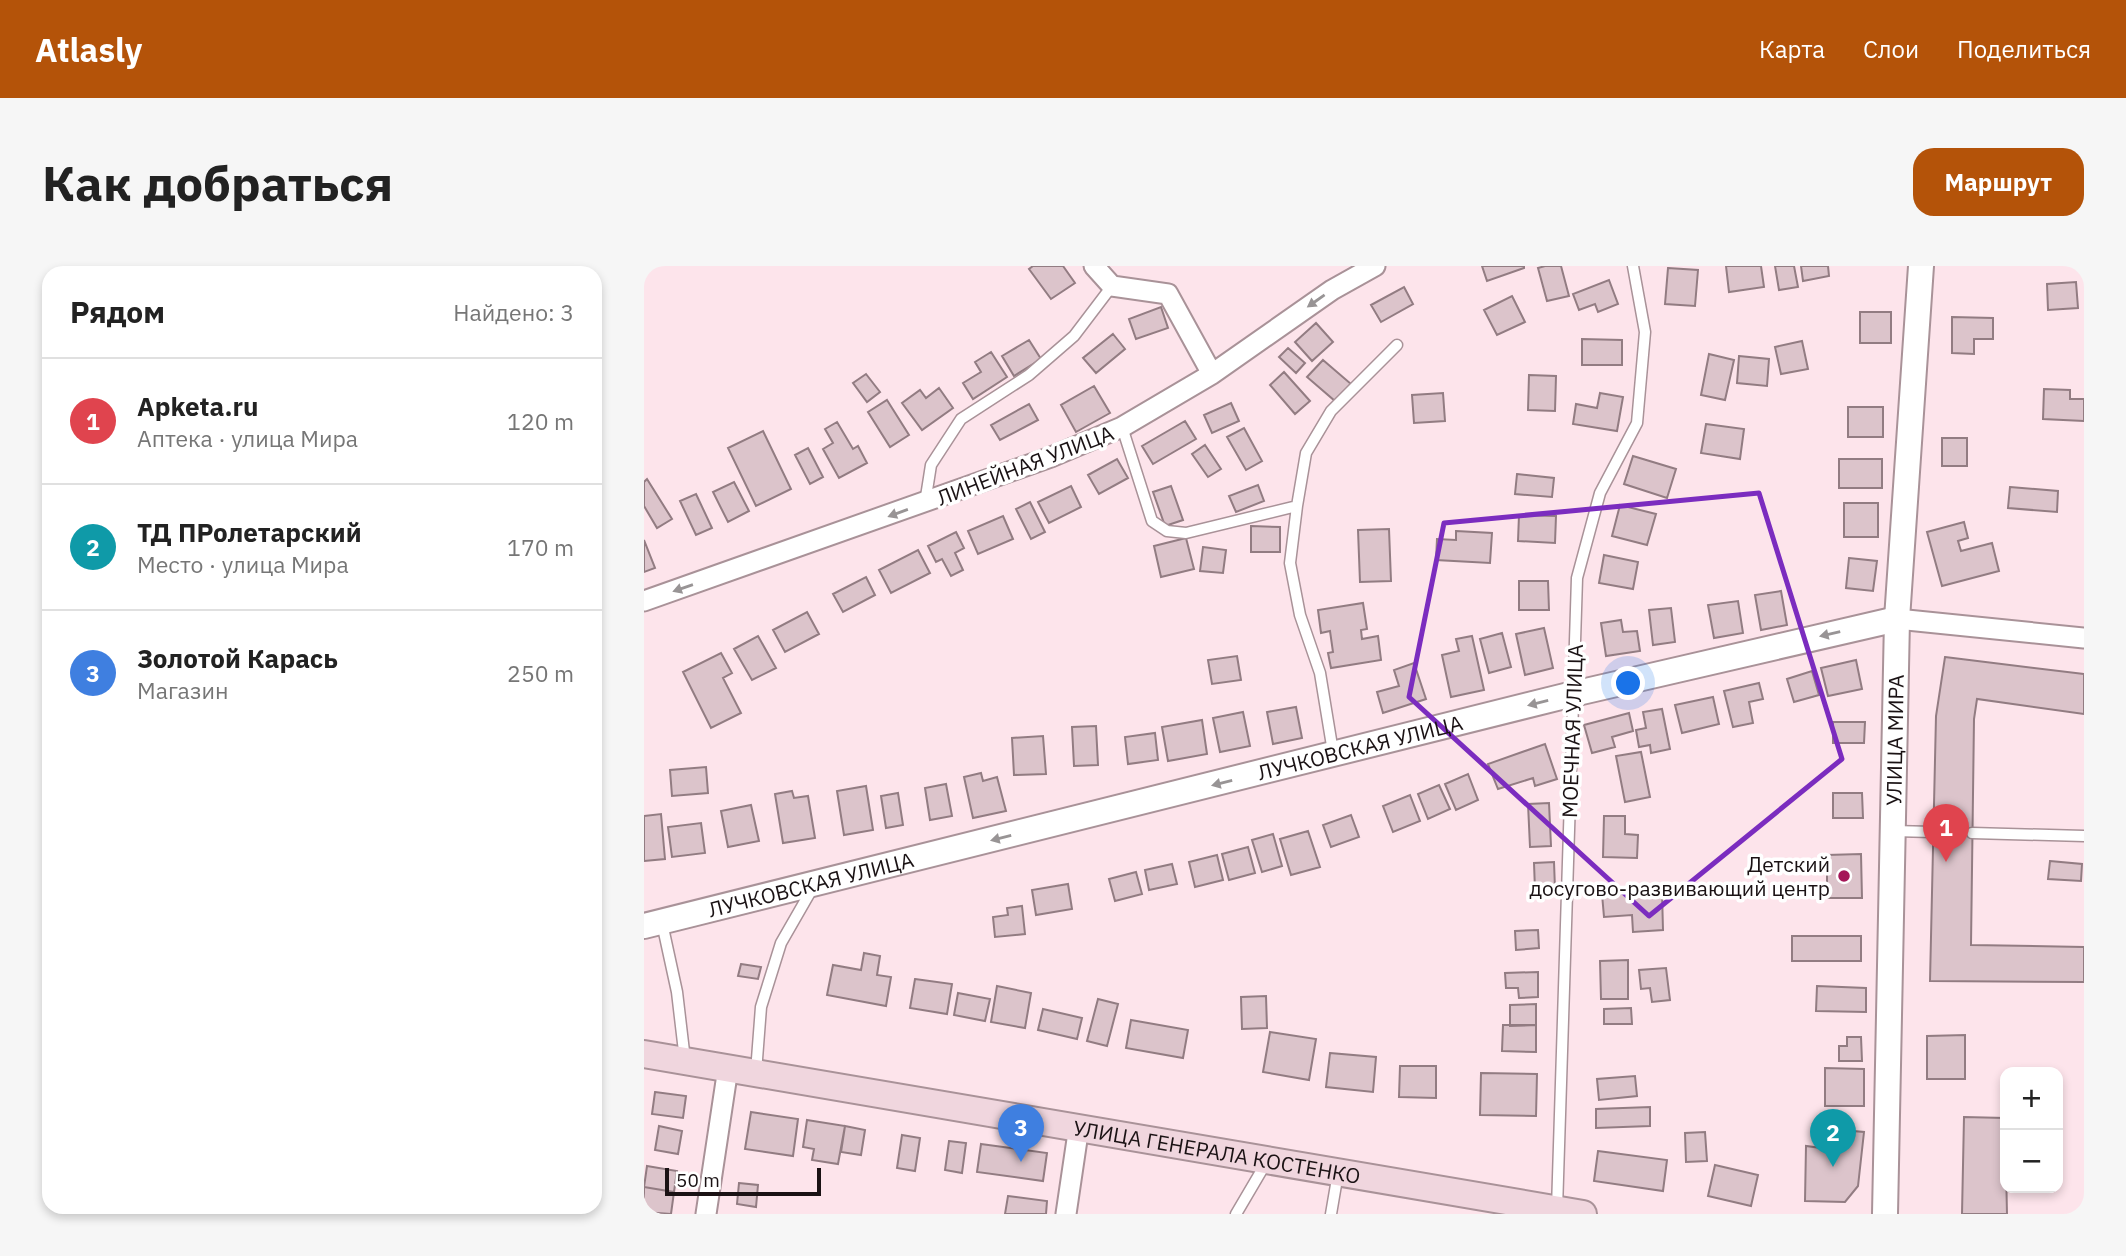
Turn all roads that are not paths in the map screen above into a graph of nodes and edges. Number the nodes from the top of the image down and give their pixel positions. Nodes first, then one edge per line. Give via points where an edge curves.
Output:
1 (1094, 266) edge
2 (1375, 266) edge
3 (1633, 266) edge
4 (1921, 266) edge
5 (1112, 286) junction
6 (1397, 345) dead end
7 (1212, 374) junction
8 (1122, 427) junction
9 (925, 503) junction
10 (1297, 506) junction
11 (644, 601) edge
12 (1897, 619) junction
13 (2084, 638) edge
14 (1573, 694) junction
15 (1334, 756) junction
16 (1892, 831) junction
17 (1933, 832) dead end
18 (1972, 833) dead end
19 (2084, 836) edge
20 (814, 885) junction
21 (653, 924) edge
22 (644, 1054) edge
23 (685, 1061) junction
24 (728, 1068) junction
25 (756, 1073) junction
26 (1079, 1126) junction
27 (1268, 1159) junction
28 (1339, 1171) junction
29 (1557, 1210) junction
30 (706, 1214) edge
31 (1066, 1214) edge
32 (1236, 1214) edge
33 (1331, 1214) edge
34 (1583, 1214) edge
35 (1885, 1214) edge

1 - 5 street
2 -> 7 street, ЛИНЕЙНАЯ УЛИЦА via 1332,290
3 - 14 lane, МОЕЧНАЯ УЛИЦА via 1645,332 1637,423 1600,493 1577,578
4 - 12 street, УЛИЦА МИРА
5 - 7 street via 1168,294
5 - 9 lane via 1074,336 1029,375 961,419 931,465
6 - 10 lane via 1331,411 1306,453
7 - 8 street, ЛИНЕЙНАЯ УЛИЦА
8 - 9 street, ЛИНЕЙНАЯ УЛИЦА
8 - 10 lane via 1153,520 1167,531 1186,533
9 -> 11 street, ЛИНЕЙНАЯ УЛИЦА
10 - 15 lane via 1290,563 1300,615 1320,673
12 - 13 street, ЛУЧКОВСКАЯ УЛИЦА
12 -> 14 street, ЛУЧКОВСКАЯ УЛИЦА
12 - 16 street, УЛИЦА МИРА
14 -> 15 street, ЛУЧКОВСКАЯ УЛИЦА
14 - 29 lane, МОЕЧНАЯ УЛИЦА
15 -> 20 street, ЛУЧКОВСКАЯ УЛИЦА
16 - 17 lane
16 - 35 street, УЛИЦА МИРА
18 - 19 lane
20 - 21 street, ЛУЧКОВСКАЯ УЛИЦА
20 - 25 lane via 781,943 761,1007
21 - 23 lane via 677,992
22 - 23 main road, УЛИЦА ГЕНЕРАЛА КОСТЕНКО
23 - 24 main road, УЛИЦА ГЕНЕРАЛА КОСТЕНКО
24 - 25 main road, УЛИЦА ГЕНЕРАЛА КОСТЕНКО
24 - 30 street
25 - 26 main road, УЛИЦА ГЕНЕРАЛА КОСТЕНКО
26 - 27 main road, УЛИЦА ГЕНЕРАЛА КОСТЕНКО
26 - 31 street
27 - 28 main road, УЛИЦА ГЕНЕРАЛА КОСТЕНКО
27 - 32 lane
28 - 29 main road, УЛИЦА ГЕНЕРАЛА КОСТЕНКО
28 - 33 lane
29 - 34 main road, УЛИЦА ГЕНЕРАЛА КОСТЕНКО

